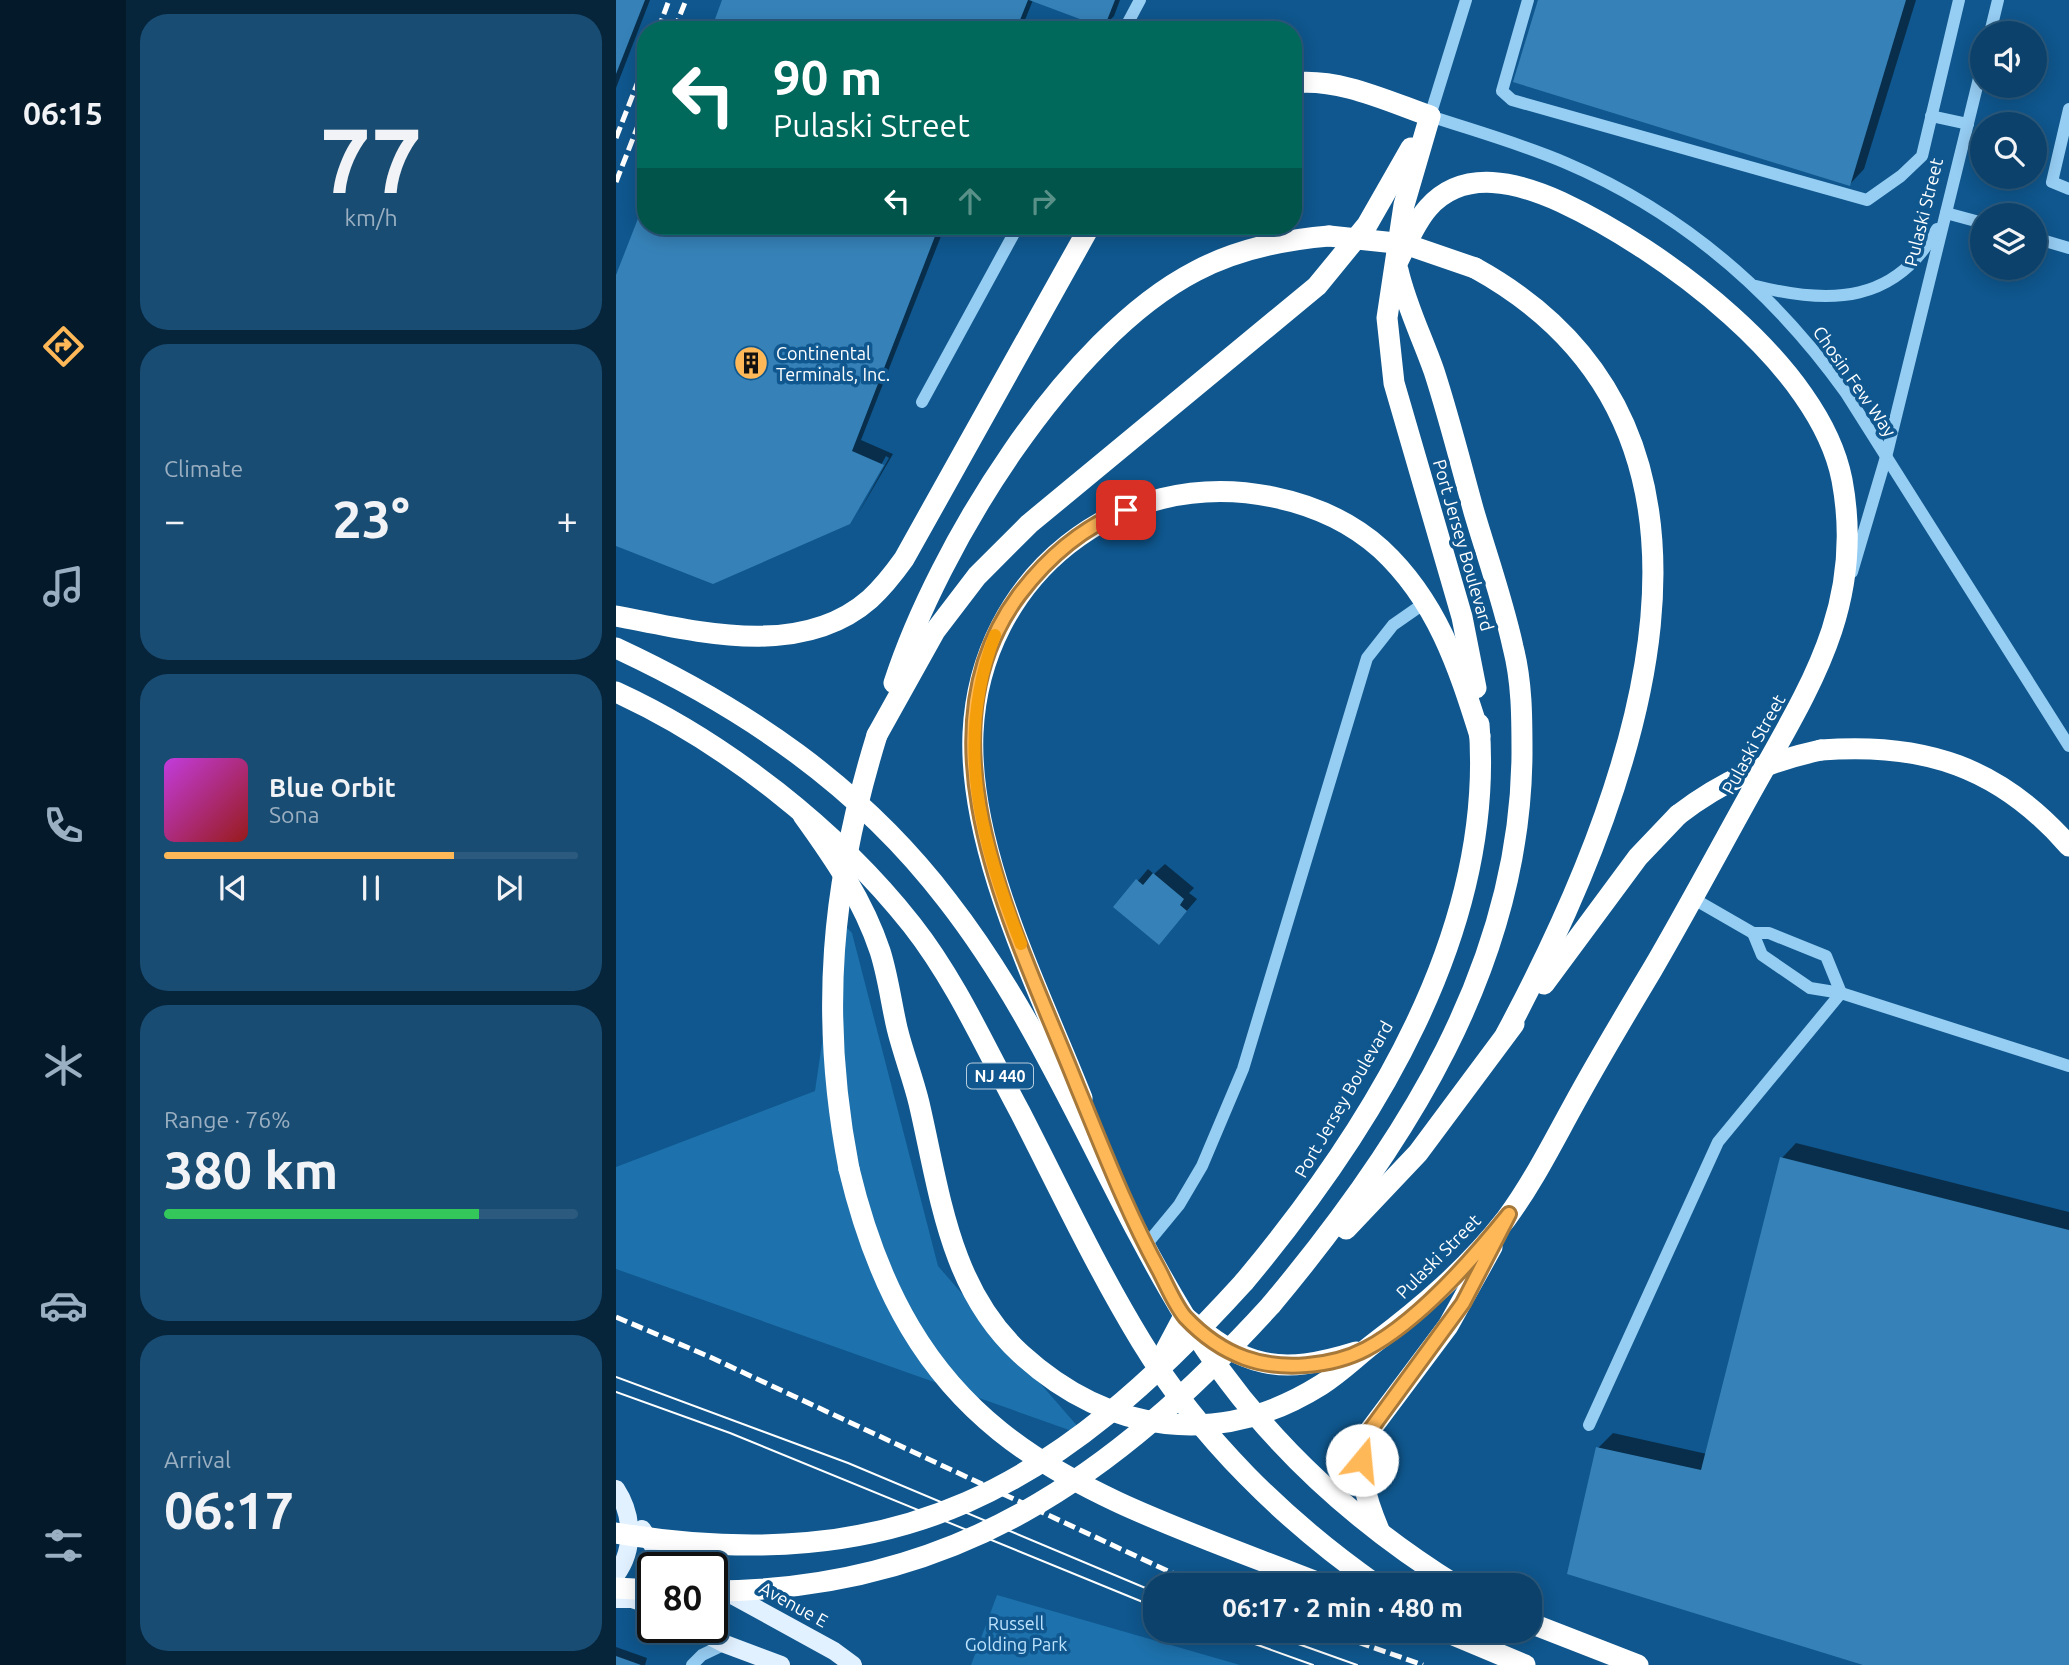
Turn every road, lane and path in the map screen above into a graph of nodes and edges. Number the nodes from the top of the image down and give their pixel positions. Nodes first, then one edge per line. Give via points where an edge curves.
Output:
1 (1140, 0) edge
2 (1466, 0) edge
3 (1528, 0) edge
4 (1959, 0) edge
5 (1998, 0) edge
6 (1129, 21) edge
7 (1993, 21) edge
8 (1302, 83) edge
9 (1974, 98) edge
10 (2069, 109) edge
11 (1430, 116) junction
12 (1931, 116) junction
13 (1968, 124) junction
14 (2069, 189) edge
15 (1946, 213) junction
16 (1970, 219) edge
17 (1013, 235) edge
18 (1085, 235) edge
19 (2047, 242) edge
20 (2069, 248) edge
21 (1396, 265) junction
22 (1756, 286) junction
23 (922, 402) dead end
24 (1886, 457) junction
25 (1426, 602) junction
26 (1842, 606) junction
27 (616, 616) edge
28 (616, 648) edge
29 (616, 692) edge
30 (877, 735) junction
31 (1480, 736) junction
32 (2069, 746) edge
33 (803, 815) junction
34 (2069, 846) edge
35 (1694, 899) junction
36 (1753, 933) junction
37 (1841, 993) junction
38 (1506, 1034) junction
39 (2069, 1066) edge
40 (1124, 1204) junction
41 (1509, 1214) junction
42 (1146, 1245) junction
43 (1271, 1305) junction
44 (1184, 1316) junction
45 (1366, 1350) junction
46 (1157, 1366) junction
47 (1089, 1399) junction
48 (1255, 1416) junction
49 (1589, 1425) dead end
50 (1203, 1426) junction
51 (619, 1494) edge
52 (616, 1533) edge
53 (1381, 1535) junction
54 (658, 1552) edge
55 (1295, 1573) edge
56 (1361, 1573) edge
57 (1438, 1573) edge
58 (616, 1576) edge
59 (616, 1588) edge
60 (728, 1588) edge
61 (637, 1589) edge
62 (728, 1596) edge
63 (616, 1599) edge
64 (637, 1601) edge
65 (1542, 1628) edge
66 (725, 1644) joint
67 (1477, 1644) edge
68 (692, 1665) edge
69 (781, 1665) edge
70 (853, 1665) edge
71 (1525, 1665) edge
72 (1638, 1665) edge

1 - 6 street
2 - 11 street, Port Jersey Boulevard
3 - 12 street via 1502,92 1512,100 1867,200 1923,156
4 - 12 street
5 - 7 street
8 - 11 highway via 1350,89
9 - 13 street, Pulaski Street
10 - 14 street via 2052,182
11 - 21 highway, Port Jersey Boulevard via 1404,205
11 - 22 street, Chosin Few Way via 1602,179 1682,227
11 - 30 highway via 1367,225 1317,286 1029,524 977,576 935,631
12 - 13 street
13 - 15 street, Pulaski Street
15 - 16 street
15 - 22 street via 1913,263 1876,288 1807,296
15 - 24 street, Pulaski Street
17 - 23 street
18 - 27 highway via 904,559 869,600 820,627 791,634 729,634
19 - 20 street
21 - 26 highway via 1434,201 1459,187 1486,181 1521,187 1586,213 1696,285 1767,353 1830,442 1845,502
21 - 31 highway, Port Jersey Boulevard via 1387,318 1394,383 1462,617
21 - 43 highway, Port Jersey Boulevard via 1434,372 1513,645 1522,709 1519,821 1491,946 1440,1063 1378,1165
22 - 24 street, Chosin Few Way via 1819,355
24 - 26 street, Pulaski Street
24 - 32 street, Chosin Few Way
25 - 31 highway via 1453,652
25 - 40 highway via 1379,547 1322,512 1263,495 1203,492 1141,505 1082,533 1031,578 995,635 976,698 973,735 985,840 1005,903
25 - 42 street via 1393,625 1367,658 1243,1069 1202,1166 1179,1205
26 - 35 highway, Pulaski Street via 1805,696
28 - 40 highway, NJ 440 via 726,705 799,752 873,815 910,854 1010,991
29 - 33 highway, NJ 440 via 686,729
30 - 38 highway, bridge via 919,616 1000,472 1086,360 1136,311 1196,271 1259,246 1329,236 1405,244 1475,268 1539,309 1589,361 1609,391 1639,458 1654,570 1645,669 1624,761 1586,870
30 - 55 highway, bridge via 852,819 833,950 832,1038 849,1168 872,1252 910,1331 933,1364 1020,1450 1089,1490
31 - 52 highway, Port Jersey Boulevard, bridge via 1480,789 1472,855 1451,933 1404,1044 1348,1144 1309,1201 1244,1282 1165,1365 1118,1406 1024,1473 957,1508 888,1531 782,1546 695,1544
33 - 46 highway, NJ 440 via 884,892 913,926 960,998
33 - 47 highway, Pulaski Street via 853,888 878,944 919,1100 937,1196 958,1262 973,1292 1013,1347 1062,1385
34 - 38 highway, bridge via 2019,797 1947,760 1886,748 1821,750 1760,766 1731,779 1678,816 1639,857
35 - 36 street
35 - 41 highway, Pulaski Street
36 - 37 street via 1762,955 1810,988
36 - 37 street via 1769,933 1826,956
37 - 39 street
37 - 49 street via 1718,1142
38 - 43 highway via 1418,1153
40 - 42 highway, NJ 440
41 - 45 highway, Pulaski Street via 1442,1289
41 - 53 highway via 1463,1303 1368,1433 1363,1482
42 - 44 highway, NJ 440
43 - 60 highway, Port Jersey Boulevard, bridge via 1141,1433 1091,1471 1006,1524 933,1554 857,1575
44 - 45 highway, Pulaski Street via 1222,1347 1261,1362 1308,1365
44 - 46 highway
44 - 48 highway, NJ 440
45 - 48 highway, Pulaski Street via 1317,1388
46 - 47 highway via 1126,1391
46 - 50 highway, NJ 440
47 - 50 highway, Pulaski Street via 1147,1422
48 - 50 highway, Pulaski Street
48 - 53 highway, NJ 440 via 1326,1488
50 - 56 highway, NJ 440 via 1272,1501
51 - 54 main road
51 - 58 main road via 630,1534 628,1552
53 - 57 highway, NJ 440
59 - 61 highway
62 - 70 main road, Avenue E
63 - 64 main road
65 - 72 highway
66 - 68 street
66 - 69 main road
67 - 71 highway

